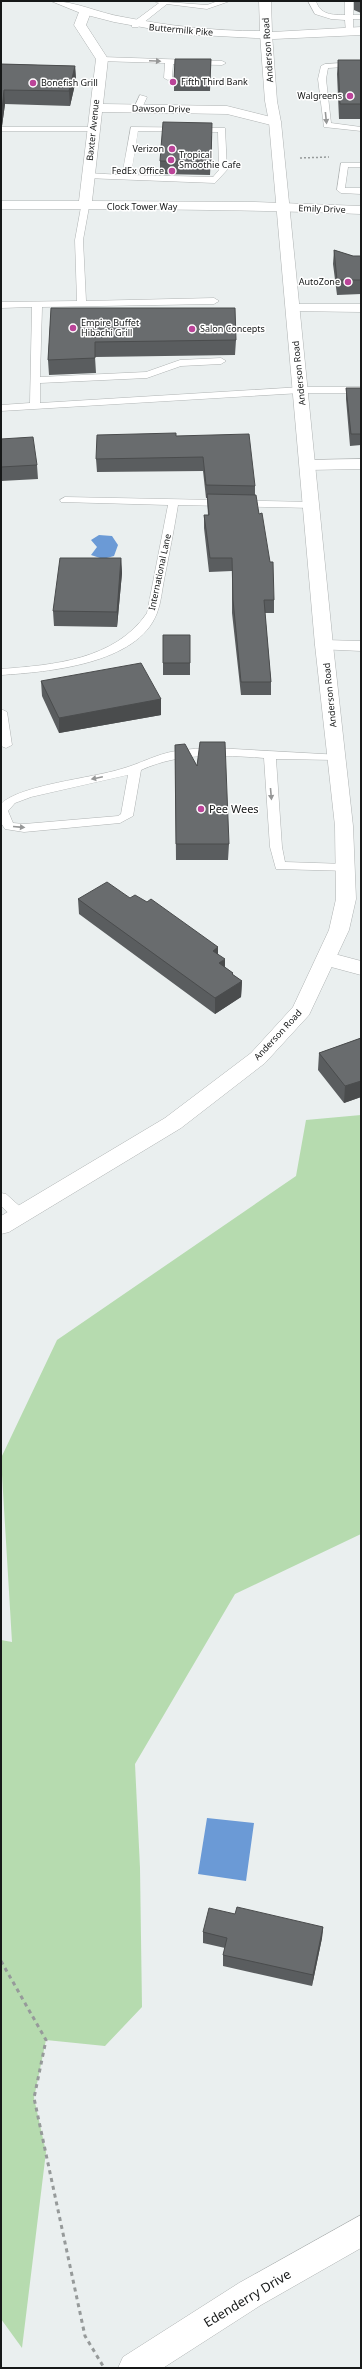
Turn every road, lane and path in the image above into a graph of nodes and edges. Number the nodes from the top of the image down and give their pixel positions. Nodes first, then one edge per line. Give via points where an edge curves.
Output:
1 (57, 1) edge
2 (226, 1) edge
3 (265, 1) edge
4 (312, 1) edge
5 (349, 1) edge
6 (161, 2) edge
7 (85, 12) junction
8 (349, 17) junction
9 (361, 17) edge
10 (135, 25) junction
11 (355, 31) edge
12 (266, 34) junction
13 (308, 35) junction
14 (361, 41) edge
15 (100, 54) junction
16 (169, 61) junction
17 (222, 63) dead end
18 (361, 64) edge
19 (168, 78) dead end
20 (143, 96) dead end
21 (271, 101) junction
22 (96, 108) junction
23 (138, 108) junction
24 (227, 110) junction
25 (275, 122) junction
26 (1, 129) edge
27 (94, 129) junction
28 (361, 129) edge
29 (329, 157) dead end
30 (279, 163) junction
31 (361, 165) edge
32 (88, 176) junction
33 (126, 178) junction
34 (361, 191) edge
35 (1, 205) edge
36 (85, 207) junction
37 (283, 208) junction
38 (361, 210) edge
39 (214, 301) dead end
40 (82, 304) junction
41 (1, 305) edge
42 (37, 305) junction
43 (293, 308) junction
44 (361, 308) edge
45 (221, 361) dead end
46 (36, 380) junction
47 (301, 390) junction
48 (361, 390) edge
49 (35, 406) junction
50 (1, 408) edge
51 (361, 464) edge
52 (308, 465) junction
53 (65, 500) dead end
54 (174, 502) junction
55 (313, 505) junction
56 (324, 645) junction
57 (361, 646) edge
58 (1, 672) edge
59 (1, 712) edge
60 (6, 745) dead end
61 (270, 755) junction
62 (337, 757) junction
63 (135, 768) junction
64 (346, 868) junction
65 (326, 959) junction
66 (361, 968) edge
67 (1, 1198) edge
68 (20, 1215) junction
69 (1, 1226) edge
70 (1, 1961) edge
71 (361, 2231) edge
72 (104, 2368) edge
73 (134, 2368) edge

1 - 7 street, Buttermilk Pike
2 - 6 lane via 207,7
3 - 12 street, Anderson Road
4 - 8 lane via 314,10 319,13
5 - 8 lane
6 - 10 lane
7 - 10 street, Buttermilk Pike
7 - 15 street via 80,25
8 - 9 lane
8 - 11 lane
10 - 12 street, Buttermilk Pike via 178,31
11 - 13 street, Buttermilk Pike
12 - 13 street, Buttermilk Pike
12 - 21 street, Anderson Road
13 - 14 street, Buttermilk Pike via 331,40
15 -> 16 lane via 130,60
15 - 22 street, Baxter Avenue
16 - 17 lane
16 - 19 lane
18 -> 28 lane via 325,66 322,79 327,125
20 - 23 lane
21 - 24 street, Dawson Drive
21 - 25 street, Anderson Road
22 - 23 street, Dawson Drive
22 - 27 street, Baxter Avenue
23 - 24 street, Dawson Drive
24 - 25 street, Dawson Drive
25 - 30 street, Anderson Road
26 - 27 lane
27 - 32 street, Baxter Avenue
29 - 30 path via 306,157
30 - 37 street, Anderson Road
31 - 34 lane via 344,165 341,190
32 - 33 lane
32 - 36 street, Baxter Avenue
33 - 33 lane via 215,180 223,170 222,130 134,129
35 - 36 street, Clock Tower Way
36 - 37 street, Clock Tower Way
36 - 40 lane via 79,240
37 - 38 street, Emily Drive
37 - 43 street, Anderson Road
39 - 40 lane
40 - 42 lane
41 - 42 lane
42 - 46 lane
43 - 44 street
43 - 47 street, Anderson Road
45 - 46 lane via 180,363 147,375
46 - 49 lane
47 - 48 lane
47 - 49 lane
47 - 52 street, Anderson Road
49 - 50 lane
51 - 52 street
52 - 55 street, Anderson Road
53 - 54 lane
54 - 55 lane
54 - 58 lane, International Lane via 152,613 147,623 123,643 66,666
55 - 56 street, Anderson Road
56 - 57 street
56 - 62 street, Anderson Road
59 - 60 lane
61 - 62 lane
61 - 63 lane via 225,751 194,752 161,758
61 -> 64 lane via 276,847 280,866
62 - 64 street, Anderson Road
63 -> 63 lane via 11,800 2,810 4,819 9,826 24,828 120,819 126,816
64 - 65 street, Anderson Road via 346,899 340,930
65 - 66 street
65 - 68 street, Anderson Road via 302,1010 258,1058 173,1123
67 - 68 lane
68 - 69 street, Anderson Road
70 - 72 path via 46,2040 34,2098 85,2336
71 - 73 street, Edenderry Drive via 250,2294

